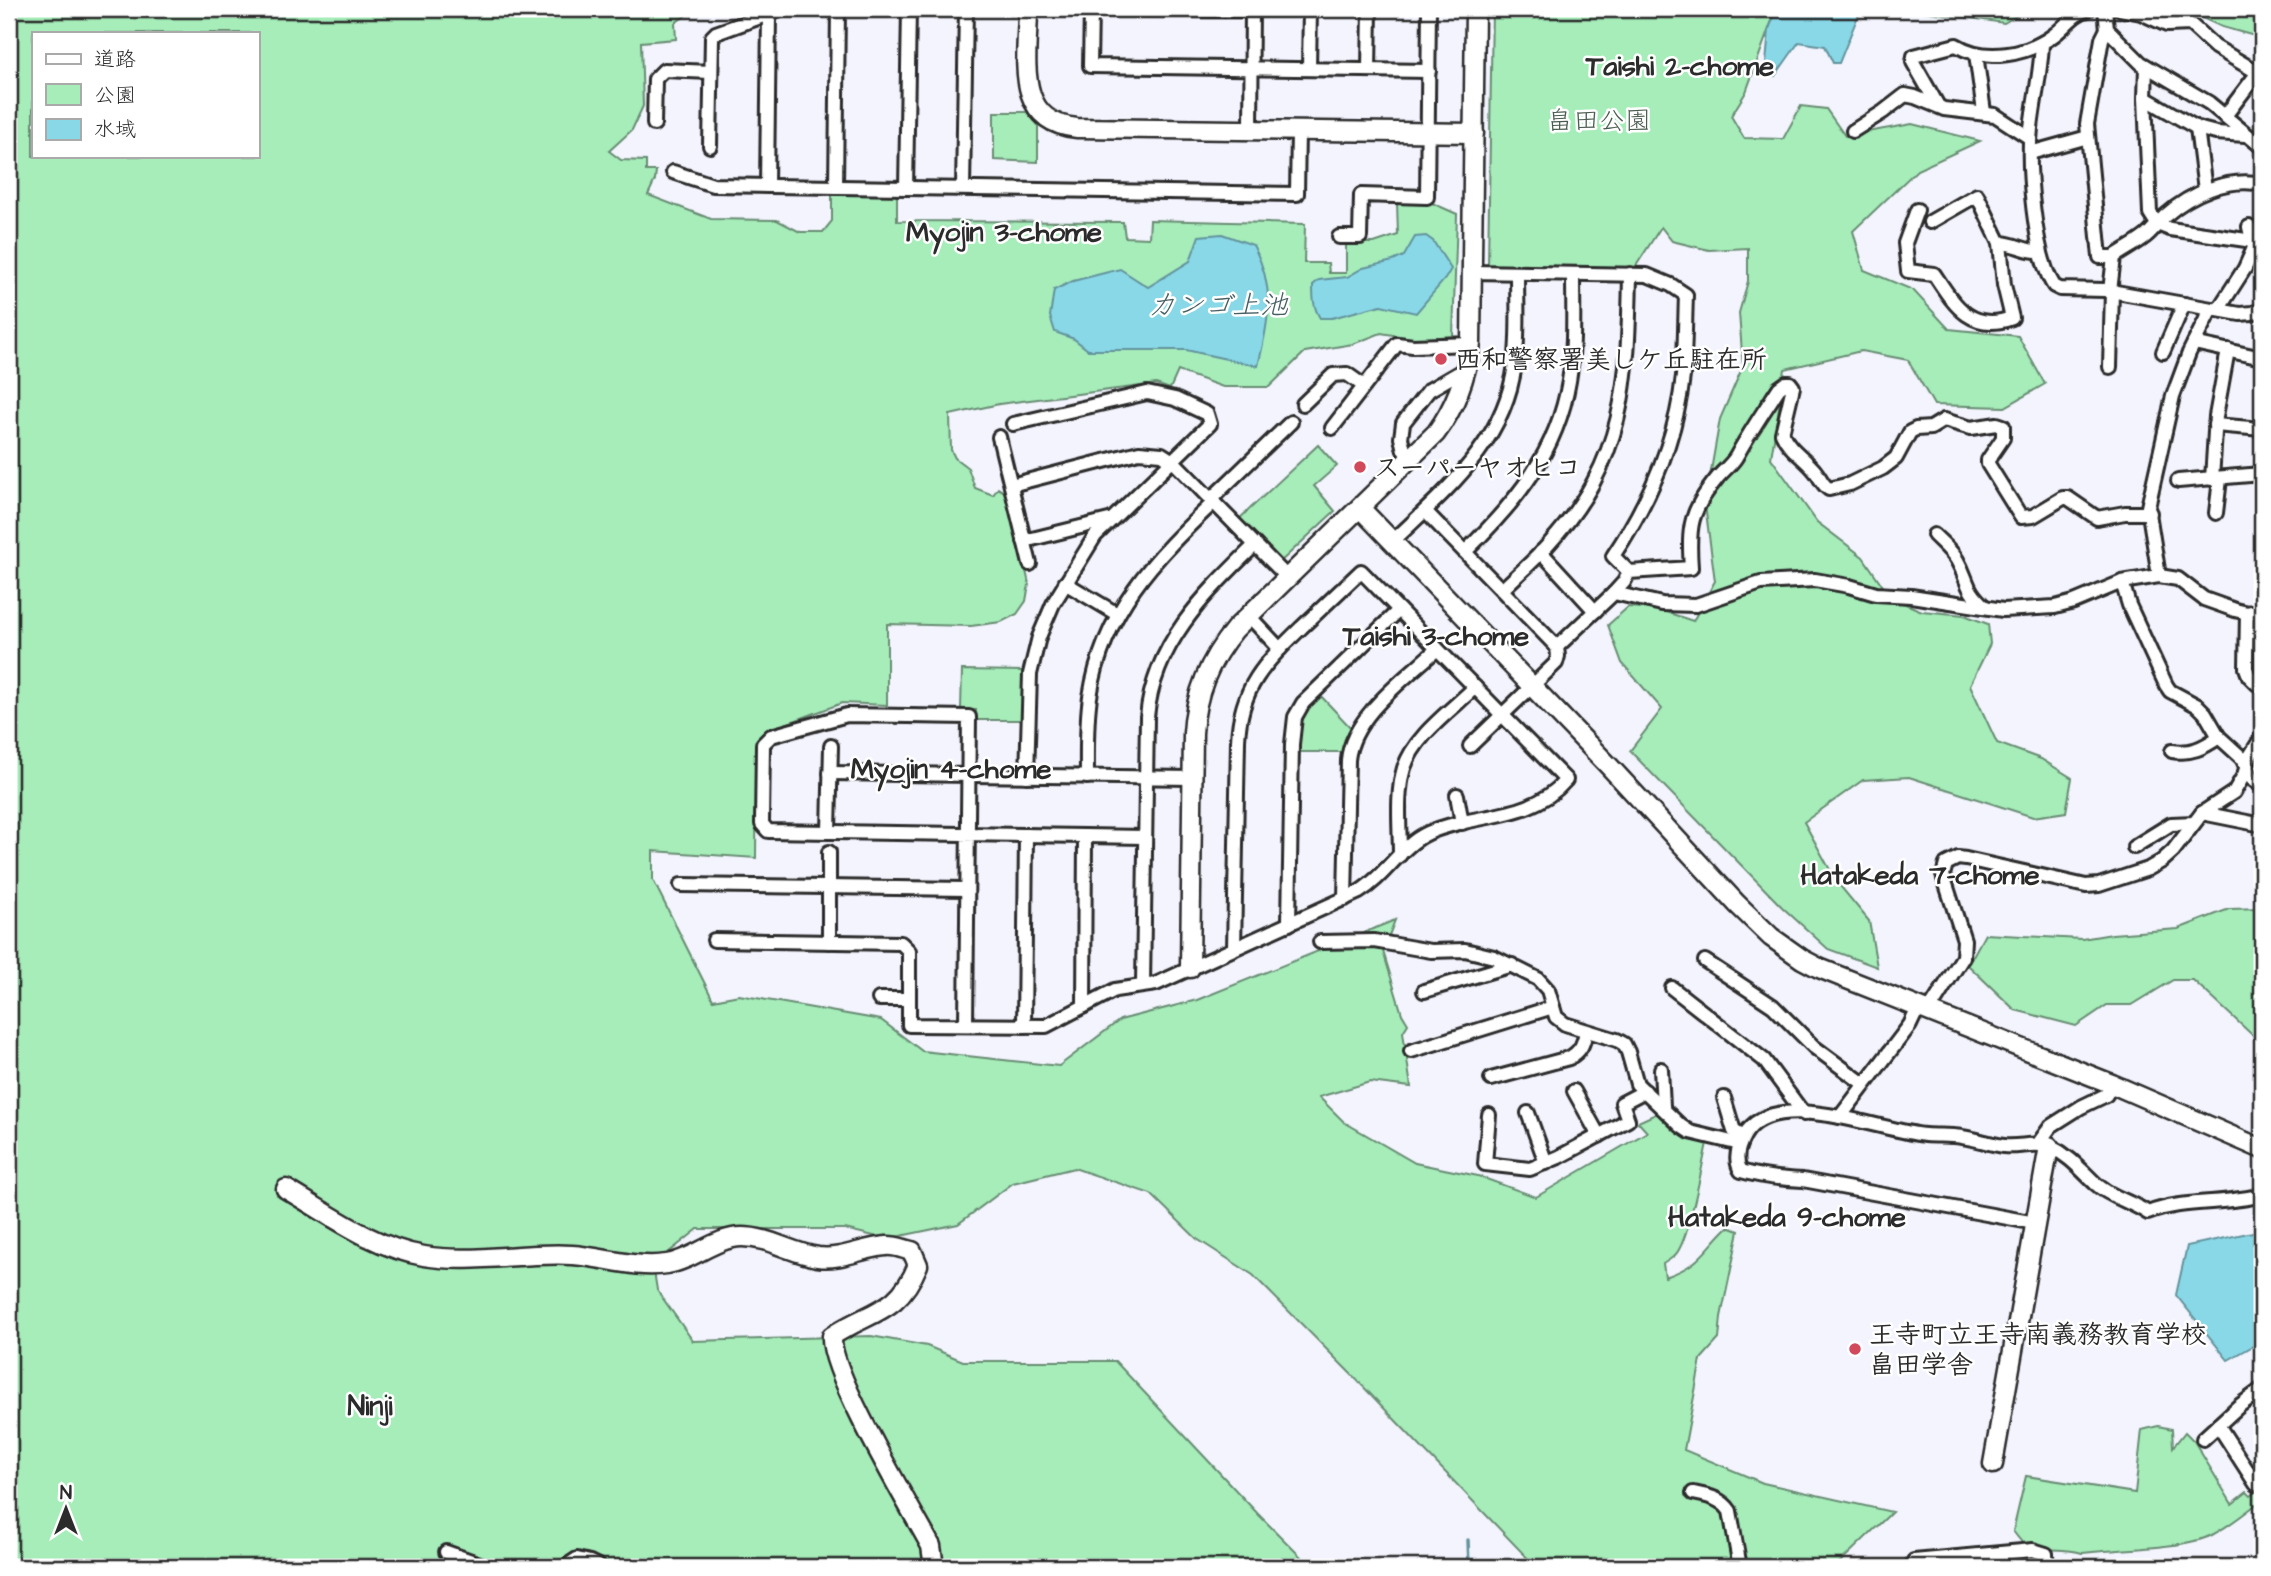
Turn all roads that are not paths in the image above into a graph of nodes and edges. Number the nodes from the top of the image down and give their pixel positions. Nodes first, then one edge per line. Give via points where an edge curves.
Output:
1 (783, 9) edge
2 (838, 9) edge
3 (908, 9) edge
4 (966, 9) edge
5 (1028, 9) edge
6 (1091, 9) edge
7 (1145, 9) edge
8 (1310, 9) edge
9 (1370, 9) edge
10 (1429, 9) edge
11 (1475, 9) edge
12 (2089, 9) edge
13 (2105, 9) edge
14 (2120, 9) edge
15 (1252, 10) edge
16 (769, 14) junction
17 (2108, 29) junction
18 (2042, 43) junction
19 (1976, 54) junction
20 (2146, 66) junction
21 (1252, 68) junction
22 (1309, 69) junction
23 (1369, 70) junction
24 (1429, 71) junction
25 (710, 72) junction
26 (2261, 73) edge
27 (2145, 98) junction
28 (1938, 106) junction
29 (1984, 112) junction
30 (2225, 116) junction
31 (654, 124) dead end
32 (2197, 128) junction
33 (1251, 130) junction
34 (1298, 131) junction
35 (1853, 131) dead end
36 (1427, 132) junction
37 (1474, 133) junction
38 (2245, 135) junction
39 (2088, 137) junction
40 (2030, 138) junction
41 (710, 146) dead end
42 (2262, 147) edge
43 (2030, 153) junction
44 (673, 172) dead end
45 (2262, 184) edge
46 (768, 186) junction
47 (836, 187) junction
48 (906, 188) junction
49 (963, 188) junction
50 (2204, 190) junction
51 (1917, 210) dead end
52 (1930, 222) dead end
53 (2157, 224) junction
54 (2249, 227) dead end
55 (1339, 237) dead end
56 (2253, 241) junction
57 (2000, 243) junction
58 (2039, 251) junction
59 (2114, 257) junction
60 (1471, 272) junction
61 (1517, 273) junction
62 (1573, 274) junction
63 (1630, 274) junction
64 (2111, 291) junction
65 (2184, 304) junction
66 (2215, 310) junction
67 (2262, 310) edge
68 (2194, 343) junction
69 (1471, 344) junction
70 (2228, 350) junction
71 (2164, 352) dead end
72 (2262, 358) edge
73 (2110, 367) dead end
74 (1467, 368) junction
75 (1364, 386) junction
76 (1432, 387) junction
77 (1303, 404) dead end
78 (1454, 404) junction
79 (1291, 422) dead end
80 (1013, 424) dead end
81 (2215, 425) junction
82 (1332, 428) dead end
83 (2262, 429) edge
84 (999, 437) dead end
85 (1412, 458) junction
86 (1173, 461) junction
87 (2262, 474) edge
88 (2216, 479) junction
89 (2178, 481) dead end
90 (1011, 485) junction
91 (1212, 501) junction
92 (1360, 508) junction
93 (1425, 511) junction
94 (2150, 513) junction
95 (2216, 513) dead end
96 (1111, 519) junction
97 (1934, 536) dead end
98 (1024, 541) junction
99 (1393, 541) junction
100 (1255, 544) junction
101 (1465, 552) junction
102 (1541, 552) junction
103 (1030, 564) dead end
104 (1629, 572) junction
105 (2159, 576) junction
106 (1288, 578) junction
107 (2122, 582) junction
108 (1065, 583) junction
109 (1502, 590) junction
110 (1614, 593) junction
111 (1986, 608) junction
112 (1399, 610) junction
113 (2262, 610) edge
114 (1595, 611) junction
115 (2247, 612) junction
116 (1118, 614) junction
117 (1249, 616) junction
118 (1557, 647) junction
119 (1280, 649) junction
120 (1437, 649) junction
121 (2258, 684) dead end
122 (1475, 687) junction
123 (1531, 687) junction
124 (1502, 715) junction
125 (2219, 737) junction
126 (2262, 737) edge
127 (831, 746) dead end
128 (1470, 746) dead end
129 (2172, 751) dead end
130 (2246, 766) junction
131 (830, 773) junction
132 (968, 775) junction
133 (1027, 776) junction
134 (1087, 777) junction
135 (1146, 778) junction
136 (1192, 778) junction
137 (2262, 786) edge
138 (1457, 795) dead end
139 (2198, 818) junction
140 (1462, 823) junction
141 (2262, 825) edge
142 (829, 832) junction
143 (968, 834) junction
144 (1026, 835) junction
145 (1085, 836) junction
146 (1145, 837) junction
147 (2134, 847) dead end
148 (829, 852) dead end
149 (1400, 855) junction
150 (681, 885) dead end
151 (829, 887) junction
152 (967, 889) junction
153 (1345, 899) junction
154 (1289, 924) junction
155 (714, 940) dead end
156 (829, 942) junction
157 (1320, 942) dead end
158 (1234, 949) junction
159 (1704, 961) dead end
160 (1513, 965) junction
161 (1190, 968) junction
162 (1143, 985) junction
163 (1672, 988) dead end
164 (1424, 991) dead end
165 (879, 999) dead end
166 (909, 999) junction
167 (1084, 1006) junction
168 (1553, 1007) junction
169 (1923, 1010) junction
170 (966, 1025) junction
171 (1024, 1026) junction
172 (1586, 1032) junction
173 (1410, 1051) dead end
174 (1661, 1069) dead end
175 (1491, 1079) dead end
176 (1864, 1084) junction
177 (2112, 1084) junction
178 (1574, 1091) dead end
179 (1645, 1091) junction
180 (1724, 1098) dead end
181 (1663, 1106) junction
182 (1528, 1113) dead end
183 (1804, 1114) junction
184 (1489, 1115) dead end
185 (1840, 1116) junction
186 (1599, 1136) junction
187 (1742, 1140) junction
188 (2044, 1145) junction
189 (2262, 1149) edge
190 (1546, 1163) junction
191 (286, 1189) dead end
192 (2262, 1195) edge
193 (2035, 1223) junction
194 (2262, 1390) edge
195 (2218, 1425) junction
196 (2203, 1439) dead end
197 (1993, 1464) dead end
198 (2256, 1484) dead end
199 (1693, 1493) dead end
200 (446, 1552) dead end
201 (1980, 1561) edge
202 (488, 1567) edge
203 (565, 1567) edge
204 (600, 1567) edge
205 (934, 1567) edge
206 (1740, 1567) edge
207 (1915, 1567) edge
208 (2048, 1567) edge

1 - 16 street
2 - 47 street
3 - 48 street
4 - 49 street
5 - 33 street via 1029,94 1035,107 1053,122 1077,128
6 - 21 street via 1090,66
7 - 15 street
8 - 22 street
9 - 23 street
10 - 24 street
11 - 37 street
12 - 18 street
13 - 17 street
14 - 26 street via 2167,25 2190,24 2215,47
15 - 21 street
16 - 25 street via 716,33
16 - 46 street
17 - 20 street
17 - 39 street via 2089,103
18 - 19 street via 2006,54
18 - 40 street
19 - 28 street via 1956,45 1914,56
19 - 29 street
20 - 27 street
20 - 30 street
21 - 22 street
21 - 33 street
22 - 23 street
23 - 24 street
24 - 36 street
25 - 31 street via 664,70 655,79
25 - 41 street
26 - 30 street
27 - 32 street
27 - 53 street via 2150,213
28 - 29 street
28 - 35 street via 1905,95
29 - 40 street via 2004,118
30 - 38 street
32 - 38 street
32 - 50 street
33 - 34 street
34 - 36 street
34 - 49 street via 1297,194
36 - 37 street
36 - 55 street via 1427,197 1361,195 1360,237
37 - 60 street
38 - 42 street
39 - 43 street
39 - 59 street via 2100,257
40 - 43 street
43 - 58 street
44 - 46 street via 713,185
45 - 50 street
46 - 47 street
47 - 48 street
48 - 49 street
50 - 53 street
51 - 57 street via 1905,243 1908,271 1934,274 1954,305 1986,323 2012,318
52 - 57 street via 1977,195
53 - 56 street
53 - 59 street
54 - 56 street
56 - 66 street via 2255,248 2245,268
57 - 58 street
58 - 64 street via 2054,286
59 - 64 street
60 - 61 street
60 - 69 street
61 - 62 street
61 - 93 street via 1515,366 1506,402 1479,454
62 - 63 street
62 - 101 street via 1572,360 1559,421 1521,491
63 - 102 street via 1628,365 1618,422 1594,481
63 - 104 street via 1655,277 1686,295 1675,421 1648,496 1614,556
64 - 65 street
64 - 73 street
65 - 66 street
65 - 71 street
66 - 67 street via 2240,314
66 - 68 street
68 - 70 street
68 - 94 street via 2168,418
69 - 74 street
69 - 75 street via 1397,344
70 - 72 street
70 - 81 street
74 - 76 street
74 - 78 street
75 - 77 street via 1347,374 1333,375
75 - 82 street
76 - 78 street
76 - 85 street via 1400,429 1404,450
78 - 85 street via 1436,433
79 - 91 street
80 - 86 street via 1138,394 1164,395 1207,414 1210,424
81 - 83 street
81 - 88 street
84 - 90 street
85 - 92 street
86 - 90 street via 1162,454 1139,452
86 - 91 street
86 - 96 street
87 - 88 street
88 - 89 street
88 - 95 street
90 - 98 street
91 - 100 street
91 - 116 street via 1159,555
92 - 99 street
92 - 106 street
93 - 99 street
93 - 101 street
94 - 104 street via 2097,518 2063,498 2033,516 2021,517 1988,464 2003,438 2003,426 1971,428 1949,420 1910,432 1896,458 1884,468 1829,489 1782,433 1793,387 1786,383 1697,507 1688,533 1692,568
94 - 105 street
96 - 98 street
96 - 108 street
97 - 111 street via 1953,554 1968,589
98 - 103 street
99 - 123 street
100 - 106 street
100 - 135 street via 1197,603 1163,656 1148,705
101 - 109 street
102 - 109 street
102 - 114 street
104 - 110 street
105 - 107 street
105 - 115 street via 2178,579 2204,598
106 - 117 street
107 - 111 street via 2055,607
107 - 125 street via 2166,685 2198,706
108 - 116 street
108 - 133 street via 1044,622 1030,674
109 - 118 street
110 - 111 street via 1662,604 1696,605 1761,583 1815,580 1876,594
110 - 114 street
112 - 119 street via 1361,571
112 - 120 street
112 - 154 street via 1310,695 1295,717
113 - 115 street
114 - 118 street
115 - 121 street via 2246,668
116 - 134 street via 1092,683
117 - 119 street
117 - 136 street via 1226,640 1202,686 1194,723
118 - 123 street via 1556,663
119 - 158 street via 1255,678 1240,718
120 - 122 street
120 - 153 street via 1365,717 1351,742
122 - 124 street
122 - 149 street via 1417,744 1405,766
123 - 124 street
123 - 169 street via 1771,937 1802,960
124 - 128 street
124 - 140 street via 1566,780 1551,796 1514,813
125 - 129 street via 2203,748
125 - 130 street
126 - 130 street
127 - 131 street
130 - 137 street
130 - 139 street via 2234,792
131 - 132 street
131 - 142 street
132 - 133 street
132 - 142 street via 969,717 847,715 771,736 763,744 762,824 768,831
132 - 143 street
133 - 134 street
134 - 135 street
135 - 136 street
135 - 146 street
136 - 161 street
138 - 140 street
139 - 141 street
139 - 147 street via 2171,824
139 - 169 street via 2162,861 2099,885 2077,886 1966,859 1946,864 1943,875 1964,940 1963,957
140 - 149 street via 1425,835
142 - 143 street
143 - 144 street
143 - 152 street
144 - 145 street
144 - 171 street
145 - 146 street
145 - 167 street
146 - 162 street
148 - 151 street
149 - 153 street via 1371,885
150 - 151 street
151 - 152 street
151 - 156 street
152 - 170 street
153 - 154 street
154 - 158 street
155 - 156 street
156 - 166 street via 901,943 909,951
157 - 160 street via 1374,941 1431,951 1458,949
158 - 161 street
159 - 176 street via 1773,1006 1814,1046
160 - 164 street
160 - 168 street via 1538,979 1548,990
161 - 162 street
162 - 167 street via 1115,990
163 - 183 street via 1764,1060
165 - 166 street
166 - 170 street via 909,1025
167 - 171 street via 1046,1026
168 - 172 street via 1565,1024
168 - 173 street
169 - 176 street
169 - 177 street
170 - 171 street
172 - 175 street via 1578,1053 1569,1058
172 - 179 street via 1624,1044 1637,1084
174 - 181 street
176 - 185 street
177 - 188 street via 2106,1096 2051,1126
177 - 189 street
178 - 186 street
179 - 181 street
179 - 186 street via 1622,1103 1628,1120
180 - 187 street via 1734,1131
181 - 187 street via 1690,1132
182 - 190 street
183 - 185 street
183 - 187 street via 1760,1118
184 - 190 street via 1485,1164 1530,1169
185 - 188 street via 1925,1135 2006,1146
186 - 190 street
187 - 193 street via 1737,1160 1741,1171
188 - 192 street via 2064,1154 2107,1192 2148,1213 2162,1207
188 - 193 street
191 - 205 street via 388,1246 428,1257 573,1255 635,1265 667,1264 738,1237 762,1238 819,1257 842,1257 885,1246 912,1251 918,1265 902,1295 832,1336 831,1346 848,1390 931,1546
193 - 197 street
194 - 195 street
195 - 196 street
195 - 198 street
199 - 206 street via 1713,1497 1730,1511
200 - 202 street
201 - 207 street via 1914,1561
201 - 208 street via 2033,1550 2046,1554
203 - 204 street via 577,1559

